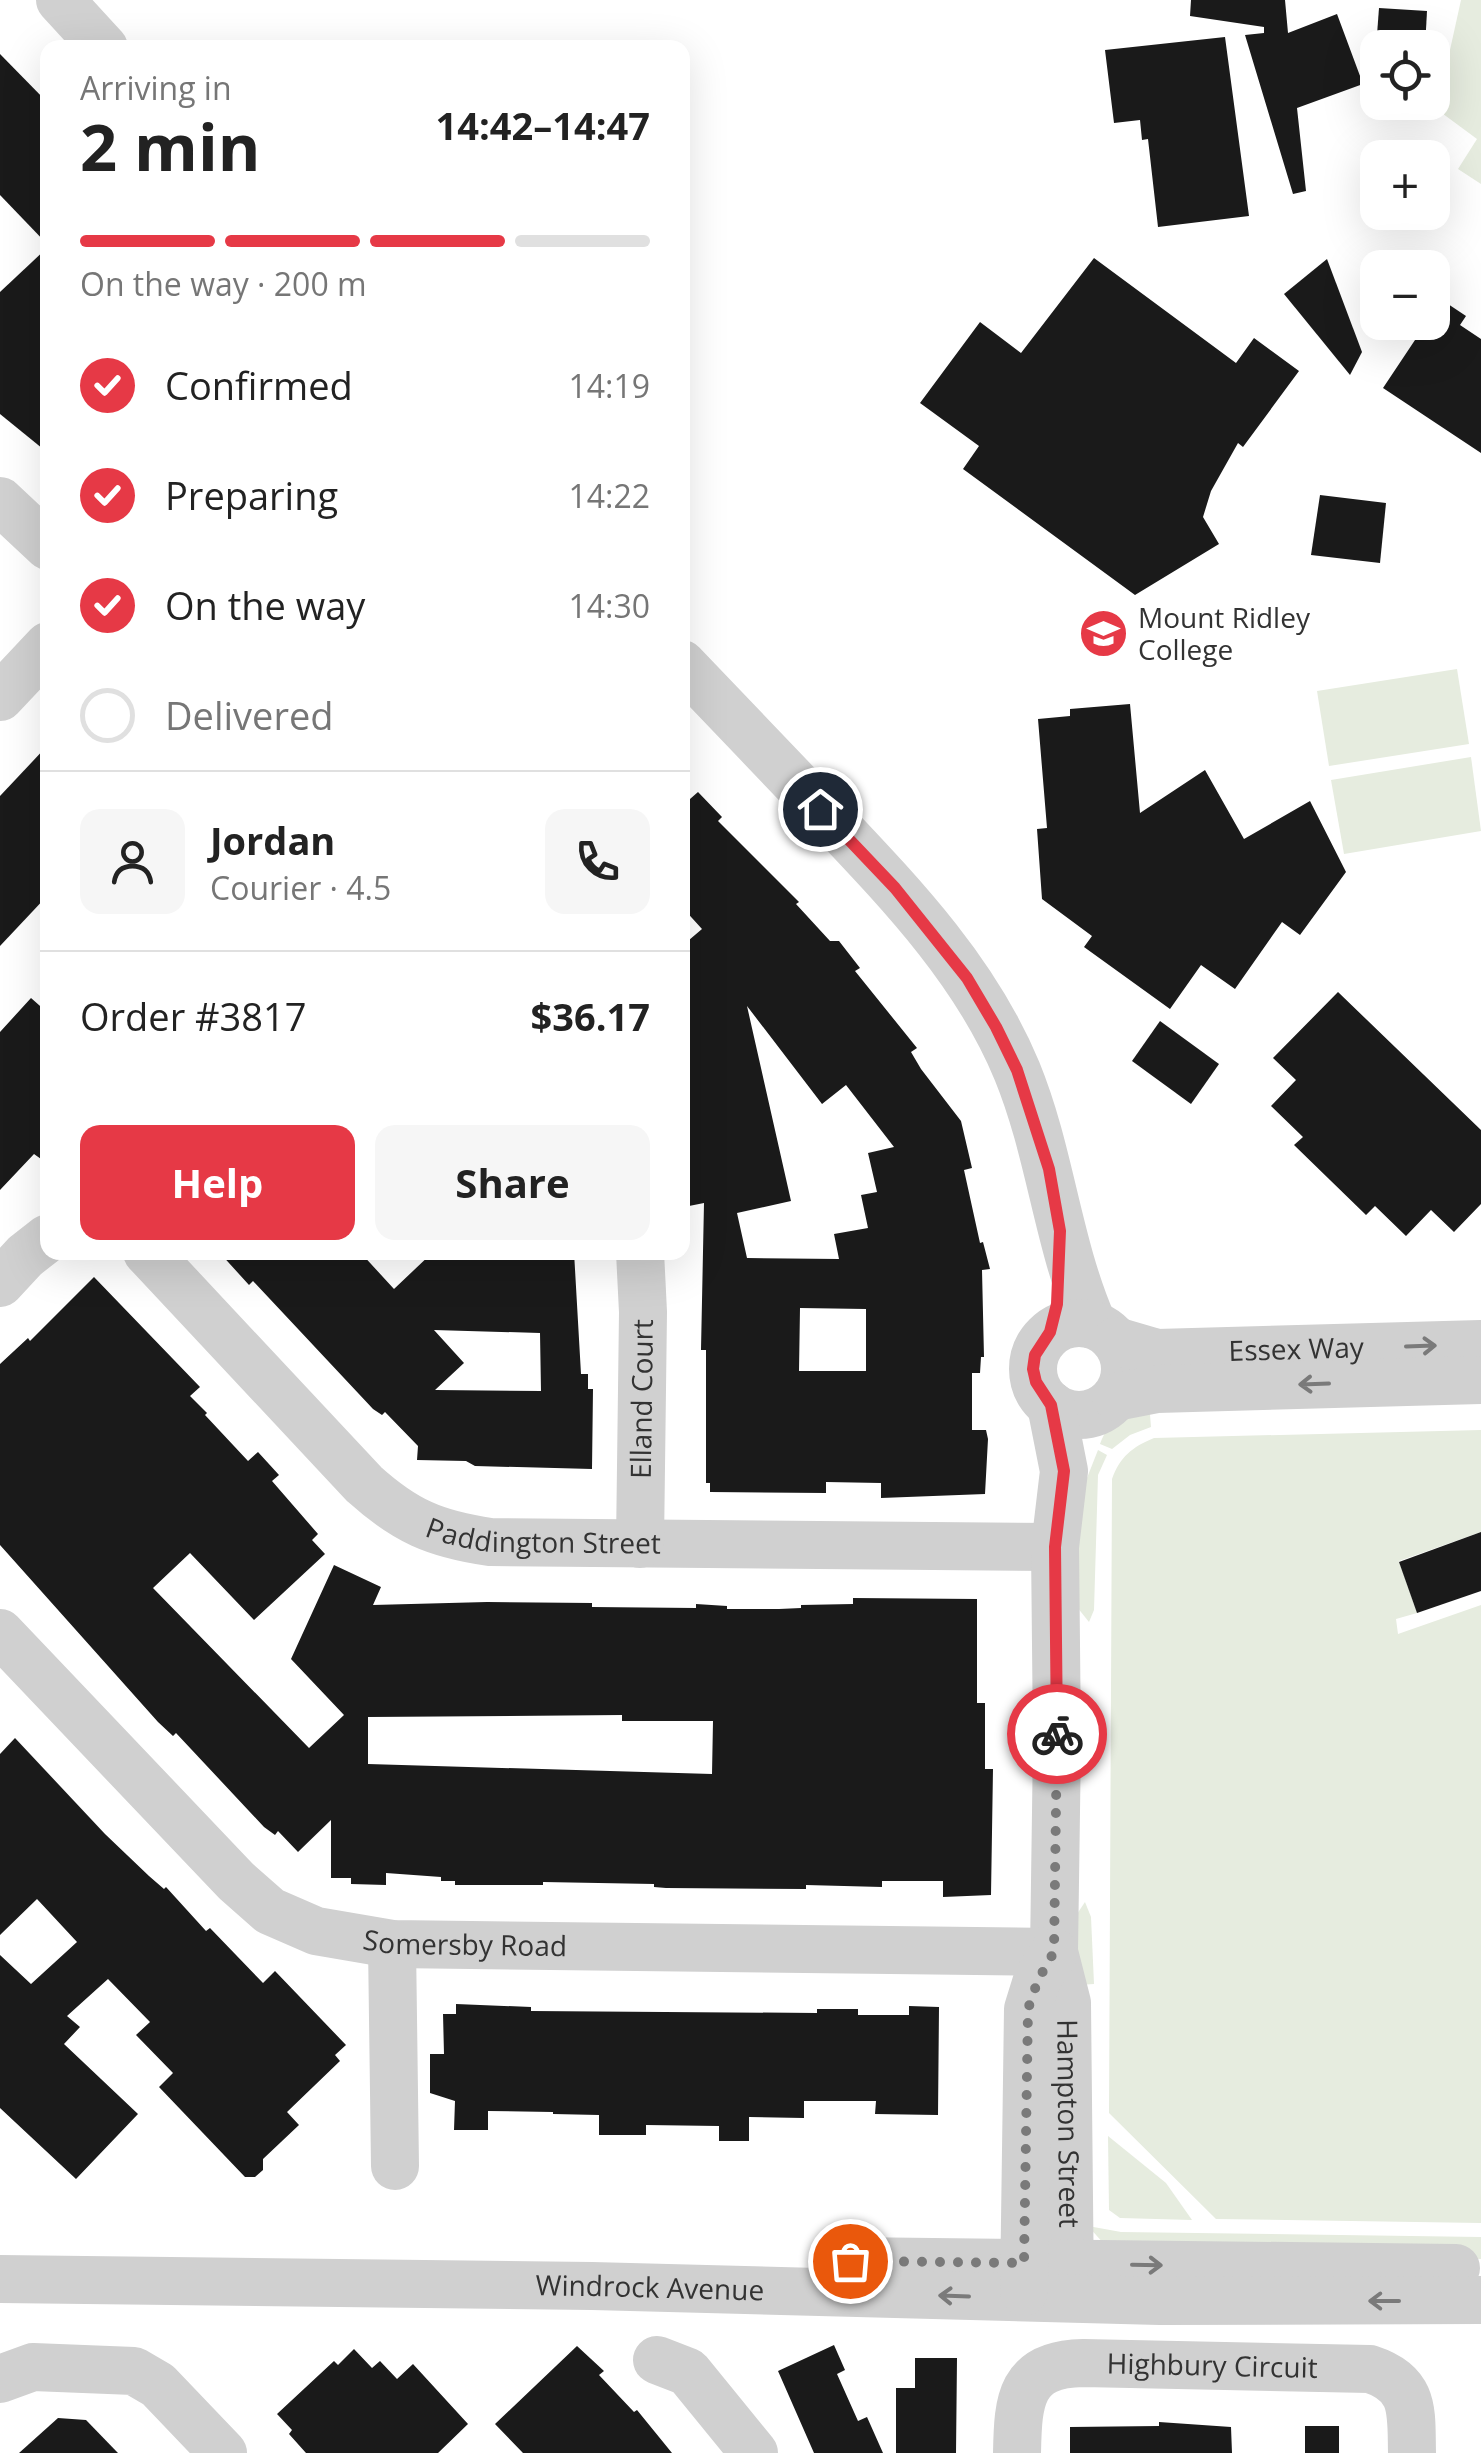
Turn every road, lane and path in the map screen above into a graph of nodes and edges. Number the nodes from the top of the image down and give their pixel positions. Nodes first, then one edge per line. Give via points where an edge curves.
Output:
1 (60, 0) edge
2 (97, 40) edge
3 (0, 501) edge
4 (40, 538) edge
5 (40, 654) edge
6 (690, 672) edge
7 (0, 697) edge
8 (40, 1244) edge
9 (154, 1260) edge
10 (640, 1260) edge
11 (0, 1283) edge
12 (1086, 1332) junction
13 (1481, 1344) edge
14 (1481, 1380) edge
15 (1106, 1404) junction
16 (1051, 1405) junction
17 (1064, 1471) junction
18 (640, 1544) junction
19 (1055, 1547) junction
20 (0, 1633) edge
21 (392, 1944) junction
22 (1054, 1952) junction
23 (396, 2166) dead end
24 (0, 2250) edge
25 (1481, 2268) edge
26 (0, 2280) edge
27 (1047, 2281) junction
28 (1481, 2300) edge
29 (657, 2360) dead end
30 (0, 2379) edge
31 (224, 2453) edge
32 (754, 2453) edge
33 (1017, 2453) edge
34 (1412, 2453) edge

1 - 2 street
3 - 4 street
5 - 7 street
6 - 12 street via 895,888 967,978 1036,1121
8 - 11 street
9 - 18 street, Paddington Street via 364,1484 427,1529 490,1542
10 - 18 street, Elland Court
12 -> 13 street, Essex Way via 1157,1352
12 - 15 street via 1123,1354 1125,1368
12 - 16 street via 1035,1355 1036,1382
14 -> 15 street, Essex Way via 1157,1389
15 - 16 street via 1073,1414
15 - 17 street, Hampton Street
16 - 17 street, Hampton Street
17 - 19 street, Hampton Street
18 - 19 street, Paddington Street
19 - 22 street, Hampton Street
20 - 21 street, Somersby Road via 270,1911 316,1931
21 - 22 street, Somersby Road
21 - 23 street
22 - 27 street, Hampton Street via 1028,2009
24 - 27 street, Windrock Avenue
27 -> 25 street, Windrock Avenue
27 -> 26 street, Windrock Avenue via 592,2286
28 -> 27 street, Windrock Avenue
29 - 32 street via 688,2372
30 - 31 street via 34,2368 134,2371 158,2384
33 - 34 street, Highbury Circuit via 1018,2410 1029,2384 1051,2366 1072,2363 1370,2370 1404,2389

